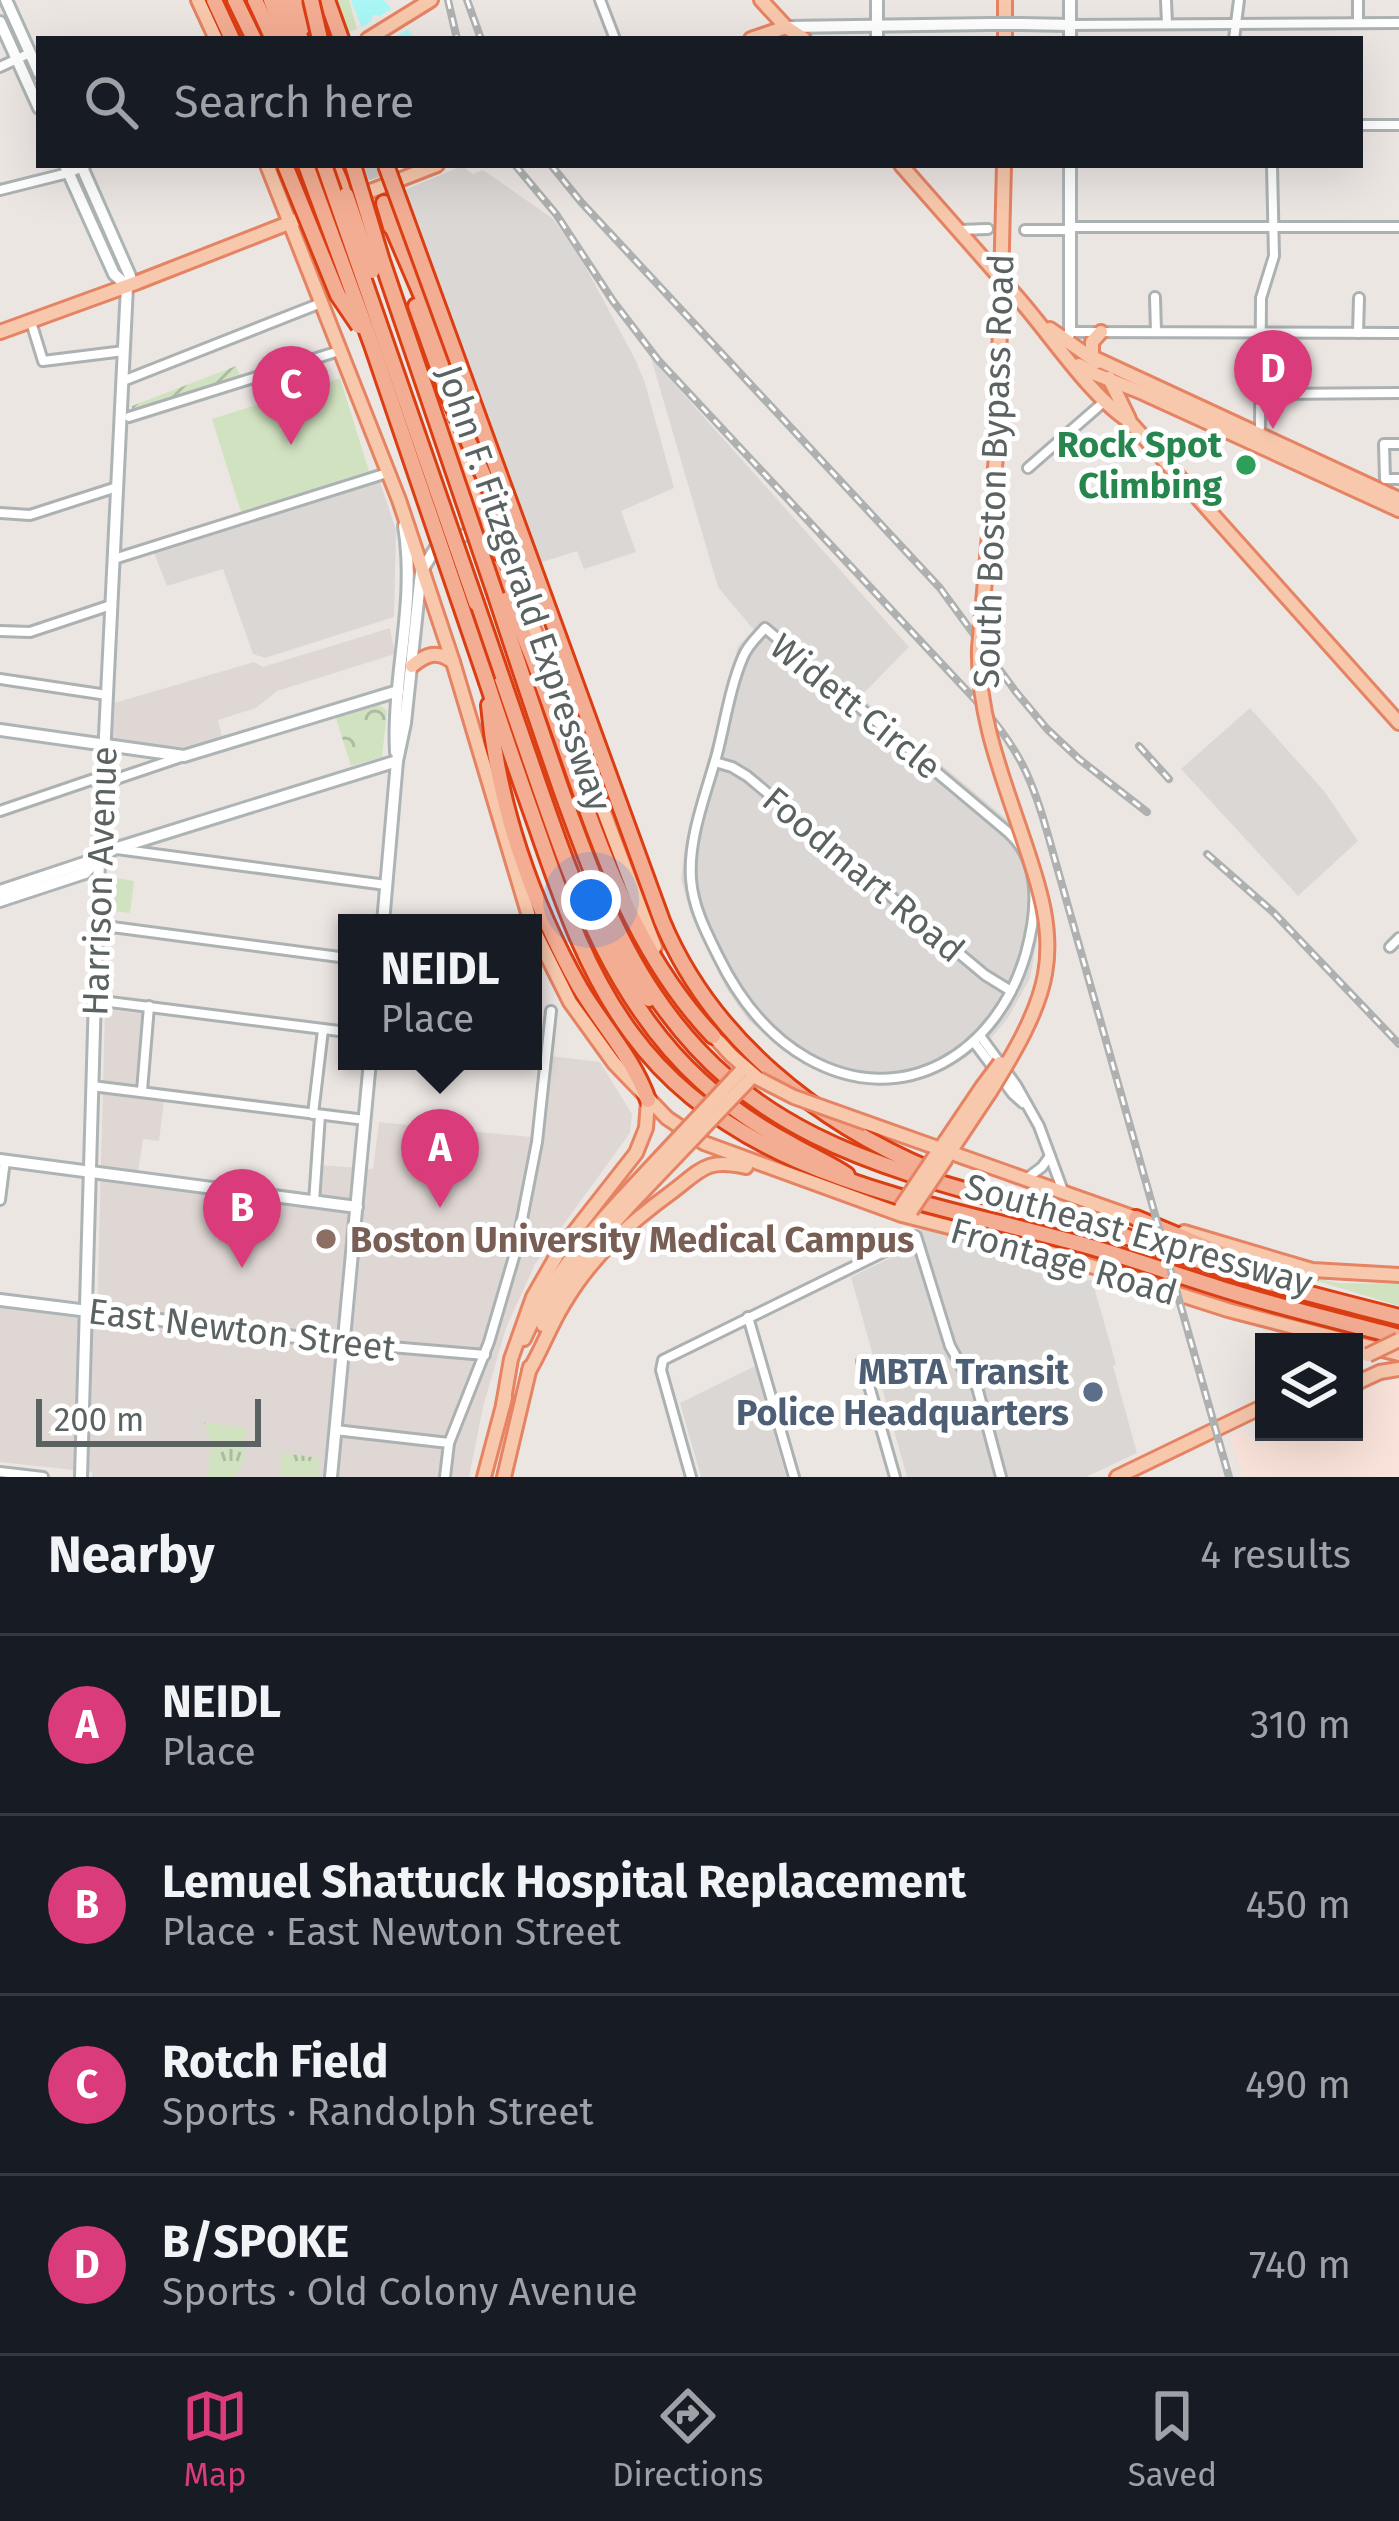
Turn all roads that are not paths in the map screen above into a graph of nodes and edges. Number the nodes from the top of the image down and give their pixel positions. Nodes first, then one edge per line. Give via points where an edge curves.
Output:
1 (6, 0) edge
2 (198, 0) edge
3 (214, 0) edge
4 (239, 0) edge
5 (262, 0) edge
6 (288, 0) edge
7 (313, 0) edge
8 (326, 0) edge
9 (431, 0) edge
10 (600, 0) edge
11 (761, 0) edge
12 (877, 0) edge
13 (1005, 0) edge
14 (1070, 0) edge
15 (1166, 0) edge
16 (1239, 0) edge
17 (1358, 0) edge
18 (0, 22) edge
19 (1358, 22) junction
20 (1399, 22) edge
21 (1235, 23) junction
22 (1167, 24) junction
23 (877, 25) junction
24 (1070, 32) edge
25 (787, 33) edge
26 (215, 36) edge
27 (231, 36) edge
28 (254, 36) edge
29 (273, 36) edge
30 (284, 36) edge
31 (302, 36) edge
32 (319, 36) edge
33 (340, 36) edge
34 (373, 36) edge
35 (614, 36) edge
36 (877, 36) edge
37 (1005, 36) edge
38 (1234, 36) edge
39 (30, 53) junction
40 (17, 59) junction
41 (36, 66) edge
42 (0, 67) edge
43 (36, 101) edge
44 (1363, 124) edge
45 (1399, 124) edge
46 (84, 168) edge
47 (268, 168) edge
48 (287, 168) edge
49 (307, 168) edge
50 (325, 168) edge
51 (338, 168) edge
52 (351, 168) edge
53 (387, 168) edge
54 (429, 168) edge
55 (905, 168) edge
56 (1004, 168) edge
57 (1070, 168) edge
58 (1272, 168) edge
59 (66, 169) edge
60 (0, 190) edge
61 (355, 195) junction
62 (384, 203) tunnel mouth
63 (290, 222) junction
64 (391, 224) junction
65 (1274, 227) junction
66 (1399, 227) edge
67 (988, 229) dead end
68 (1070, 229) junction
69 (958, 230) junction
70 (1025, 230) dead end
71 (377, 252) junction
72 (308, 267) junction
73 (127, 286) junction
74 (1155, 296) dead end
75 (1359, 298) dead end
76 (321, 302) junction
77 (31, 322) junction
78 (0, 332) edge
79 (1102, 332) junction
80 (1156, 332) junction
81 (1259, 332) junction
82 (1399, 332) edge
83 (1358, 333) junction
84 (1064, 339) junction
85 (372, 345) junction
86 (339, 347) junction
87 (124, 351) junction
88 (1092, 357) junction
89 (1110, 380) junction
90 (123, 381) junction
91 (1399, 393) edge
92 (1260, 394) junction
93 (1112, 397) junction
94 (129, 417) dead end
95 (1256, 440) junction
96 (1399, 444) edge
97 (1028, 468) dead end
98 (388, 472) junction
99 (1399, 478) edge
100 (117, 488) junction
101 (1399, 499) edge
102 (399, 500) junction
103 (1399, 511) edge
104 (0, 513) edge
105 (485, 519) junction
106 (439, 547) joint
107 (114, 559) junction
108 (421, 562) junction
109 (490, 598) junction
110 (545, 600) junction
111 (111, 605) junction
112 (0, 631) edge
113 (454, 662) junction
114 (412, 665) junction
115 (0, 679) edge
116 (487, 682) junction
117 (398, 691) junction
118 (107, 695) junction
119 (1399, 723) edge
120 (0, 730) edge
121 (105, 745) junction
122 (184, 756) junction
123 (397, 761) junction
124 (715, 762) junction
125 (104, 776) junction
126 (0, 811) edge
127 (116, 849) junction
128 (99, 858) junction
129 (386, 885) junction
130 (0, 891) edge
131 (0, 901) edge
132 (384, 914) edge
133 (528, 914) edge
134 (97, 925) junction
135 (1399, 938) edge
136 (1390, 947) dead end
137 (542, 948) edge
138 (338, 957) edge
139 (1011, 991) junction
140 (94, 1000) junction
141 (148, 1006) junction
142 (551, 1011) dead end
143 (323, 1030) junction
144 (338, 1031) edge
145 (713, 1036) junction
146 (977, 1039) junction
147 (369, 1070) edge
148 (749, 1074) junction
149 (91, 1086) junction
150 (142, 1091) junction
151 (648, 1100) junction
152 (317, 1115) junction
153 (364, 1120) junction
154 (943, 1154) junction
155 (1051, 1155) junction
156 (3, 1160) edge
157 (89, 1171) junction
158 (798, 1177) junction
159 (1025, 1179) junction
160 (863, 1186) junction
161 (975, 1193) junction
162 (1064, 1193) junction
163 (0, 1200) edge
164 (626, 1201) junction
165 (314, 1202) junction
166 (357, 1207) junction
167 (904, 1212) junction
168 (1136, 1218) junction
169 (1399, 1275) edge
170 (1316, 1295) junction
171 (0, 1300) edge
172 (85, 1311) junction
173 (748, 1317) junction
174 (1399, 1317) edge
175 (1318, 1333) edge
176 (1399, 1338) edge
177 (344, 1343) junction
178 (1363, 1345) edge
179 (485, 1354) junction
180 (1399, 1354) edge
181 (1363, 1358) edge
182 (862, 1361) dead end
183 (1399, 1369) edge
184 (529, 1371) junction
185 (1363, 1380) edge
186 (502, 1405) junction
187 (1255, 1413) edge
188 (335, 1430) junction
189 (449, 1443) junction
190 (0, 1472) edge
191 (691, 1476) edge
192 (44, 1477) edge
193 (80, 1477) edge
194 (331, 1477) edge
195 (446, 1477) edge
196 (484, 1477) edge
197 (504, 1477) edge
198 (679, 1477) edge
199 (794, 1477) edge
200 (895, 1477) edge
201 (1001, 1477) edge
202 (1117, 1477) edge

1 - 39 main road
2 - 26 main road
3 - 27 highway
4 - 28 highway
5 - 29 highway
5 - 30 highway
6 - 31 highway
7 - 32 highway, bridge
8 - 33 highway
9 - 34 main road
10 - 35 street
11 - 25 main road
12 - 23 main road
13 - 37 main road
14 - 24 main road
15 - 22 street
16 - 21 street
17 - 19 street
18 - 40 main road
19 - 20 street
19 - 21 street
21 - 22 street
21 - 38 street
22 - 24 street
23 - 24 main road, bridge
23 - 25 main road
23 - 36 main road
39 - 40 street
39 - 41 main road
40 - 42 street
40 - 43 main road
44 - 45 street
46 - 73 main road, Harrison Avenue via 129,270
47 - 63 main road, Frontage Road
48 - 85 highway, bridge via 338,295
49 - 85 highway, John F. Fitzgerald Expressway, bridge
50 - 109 highway, bridge
51 - 61 highway
52 - 61 highway, John F. Fitzgerald Expressway, bridge
53 - 110 highway, bridge
54 - 61 main road
55 - 69 main road
56 - 154 main road, South Boston Bypass Road, bridge via 998,445 981,692 1042,899 1046,972 1013,1049
57 - 68 main road
58 - 65 street
59 - 60 street
59 - 73 main road
61 - 63 main road
61 - 71 main road, Frontage Road
61 - 109 highway, bridge
61 - 109 highway, John F. Fitzgerald Expressway, bridge
62 - 64 highway
63 - 72 main road, Frontage Road
63 - 73 main road
64 - 105 highway via 480,457
64 - 110 highway, bridge via 451,403
65 - 66 street
65 - 68 street
65 - 81 street
67 - 69 street
68 - 70 street
68 - 84 main road
69 - 84 main road, bridge via 1040,323
71 - 72 main road via 364,240 340,237
71 - 105 main road, Frontage Road via 409,348
72 - 76 main road, Frontage Road
73 - 77 main road
73 - 87 main road, Harrison Avenue
74 - 80 street
75 - 83 street
76 - 86 main road, Frontage Road
76 - 90 street
77 - 78 main road
77 - 87 street via 43,361
79 - 80 street
79 - 84 street
79 - 88 main road
80 - 81 street
81 - 83 street
81 - 92 street
82 - 83 street
84 - 88 main road
84 - 89 main road via 1086,370
84 - 93 main road
85 - 116 highway, John F. Fitzgerald Expressway, bridge
86 - 94 street
86 - 98 main road, Frontage Road
87 - 90 main road, Harrison Avenue
88 - 89 main road
88 - 95 main road
89 - 93 main road
89 - 95 main road
90 - 100 main road, Harrison Avenue
91 - 92 street
92 - 95 street
93 - 97 street
93 - 119 main road
95 - 101 main road
95 - 103 main road
96 - 99 street via 1384,444 1385,478
98 - 102 main road, Frontage Road
98 - 107 street
100 - 104 street via 30,514
100 - 107 main road, Harrison Avenue
102 - 108 main road, Frontage Road
102 - 117 main road via 409,572
105 - 106 main road
105 - 145 main road, Frontage Road via 648,933
106 - 108 main road
107 - 111 main road, Harrison Avenue
108 - 113 main road, Frontage Road
108 - 114 main road
109 - 145 highway via 535,665 644,943
109 - 160 highway via 580,899 640,1012 713,1092
109 - 161 highway, John F. Fitzgerald Expressway via 605,906 682,1033 736,1088 808,1134
110 - 161 highway via 662,922 716,1014 838,1123
111 - 112 street via 30,632
111 - 118 main road, Harrison Avenue
113 - 114 main road via 432,654
113 - 133 main road, Frontage Road
114 - 123 main road
115 - 118 street
116 - 151 highway via 491,733 534,892 574,978
116 - 160 highway, John F. Fitzgerald Expressway via 573,927 631,1033 728,1125
117 - 122 main road
117 - 123 main road
118 - 121 main road, Harrison Avenue
120 - 121 main road
121 - 122 main road
121 - 125 main road, Harrison Avenue
122 - 125 street
123 - 127 main road
123 - 129 main road
124 - 139 street, Foodmart Road via 742,772
124 - 139 street, Widett Circle via 742,659 765,628 1022,845 1033,914
124 - 146 street, Widett Circle via 692,885 706,932 755,1014 801,1054 860,1076 919,1072
125 - 126 street
125 - 128 main road, Harrison Avenue
127 - 128 main road
127 - 129 street
128 - 130 main road
128 - 131 main road via 85,873
128 - 134 main road, Harrison Avenue
129 - 132 main road
134 - 138 street
134 - 140 main road, Harrison Avenue
135 - 136 street
137 - 151 main road, Frontage Road via 578,1015
139 - 146 street, Widett Circle
140 - 141 street
140 - 149 main road, Harrison Avenue
141 - 143 street
141 - 150 street
142 - 179 street via 529,1192
143 - 144 street
143 - 152 street
145 - 148 main road, Frontage Road
146 - 155 street via 1016,1085
147 - 153 main road
148 - 154 main road, Frontage Road, bridge
148 - 164 main road, bridge
149 - 150 street
149 - 157 main road, Harrison Avenue
150 - 152 street
151 - 158 main road, Frontage Road via 704,1143
151 - 186 main road via 636,1153 533,1297
152 - 153 street
152 - 165 street
153 - 166 main road
154 - 159 main road, Frontage Road
154 - 167 main road, South Boston Bypass Road, bridge
155 - 159 street
155 - 162 street
156 - 157 main road
156 - 163 street
157 - 165 main road
157 - 172 main road, Harrison Avenue
158 - 167 main road, Frontage Road
158 - 184 main road via 722,1162 705,1167 596,1257
159 - 162 main road, Frontage Road
160 - 176 highway, Southeast Expressway
161 - 170 highway, Southeast Expressway
162 - 168 main road, Frontage Road
164 - 184 main road via 567,1279
164 - 186 main road via 573,1253 543,1300
165 - 166 main road
166 - 177 main road
167 - 175 main road, Frontage Road
168 - 169 main road, Frontage Road via 1330,1273
168 - 170 highway
170 - 174 highway, Southeast Expressway
171 - 172 main road, East Newton Street
172 - 177 main road, East Newton Street
172 - 193 main road, Harrison Avenue
173 - 191 street via 661,1363
173 - 199 street
173 - 201 street via 916,1236 950,1346 977,1387
176 - 181 main road, bridge
177 - 179 street, East Newton Street
177 - 188 main road
178 - 180 main road, Frontage Road
179 - 189 street
182 - 200 street
183 - 185 main road
184 - 197 main road
186 - 196 main road
187 - 202 main road
188 - 189 street
188 - 194 main road
189 - 195 street
190 - 192 street
191 - 198 street

